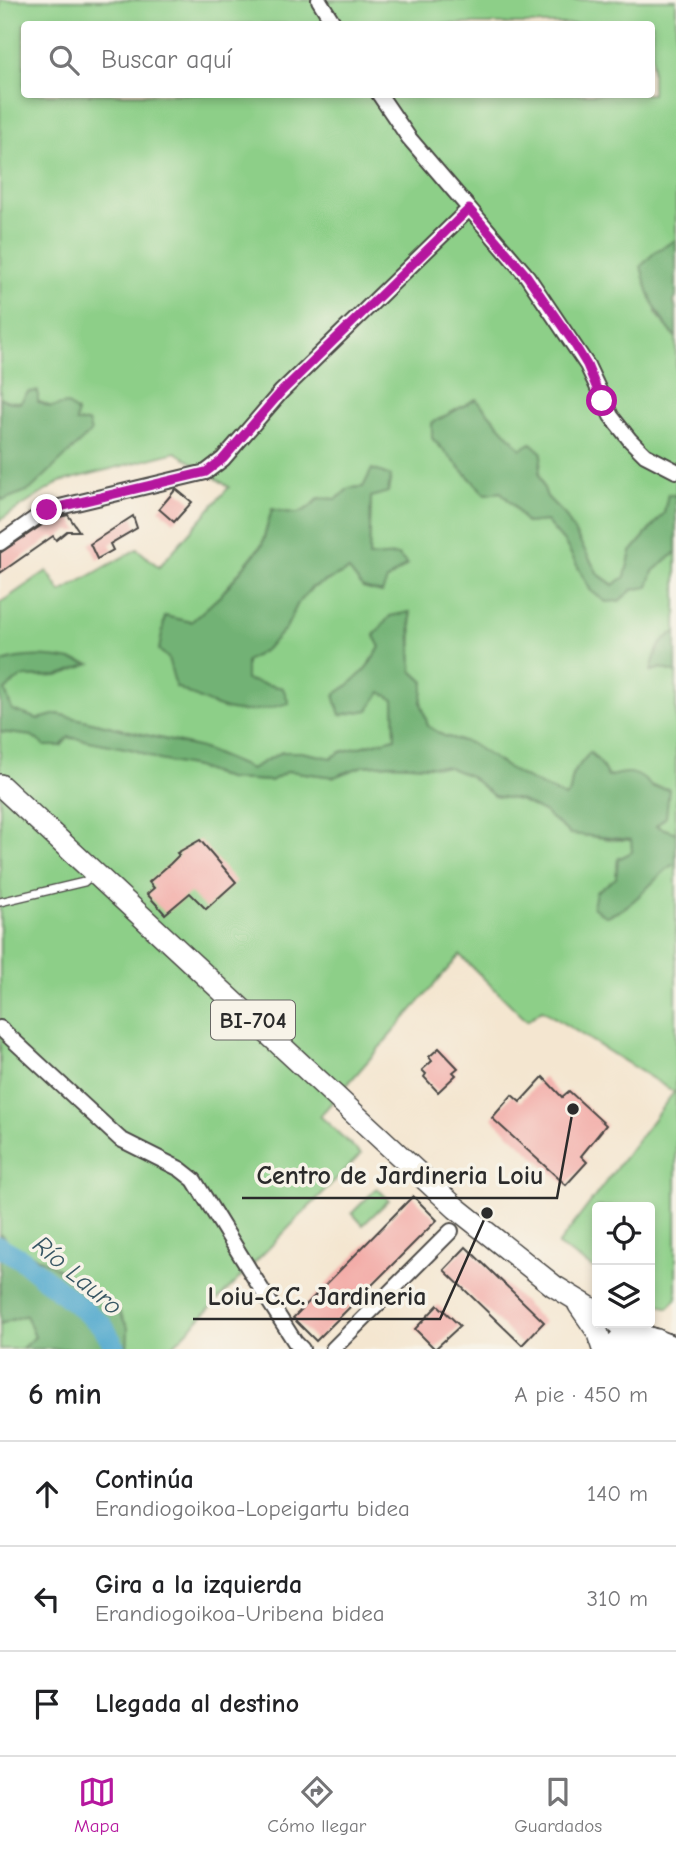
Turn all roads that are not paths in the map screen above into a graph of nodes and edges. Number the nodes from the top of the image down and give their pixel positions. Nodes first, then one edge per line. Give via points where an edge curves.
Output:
1 (319, 0) edge
2 (332, 21) edge
3 (382, 98) edge
4 (469, 209) junction
5 (676, 471) edge
6 (0, 542) edge
7 (0, 785) edge
8 (95, 873) junction
9 (0, 902) edge
10 (0, 1028) edge
11 (451, 1231) dead end
12 (573, 1298) junction
13 (592, 1309) edge
14 (623, 1334) edge
15 (666, 1343) edge
16 (302, 1349) edge
17 (333, 1349) edge
18 (603, 1349) edge
19 (611, 1349) edge

1 - 2 street
3 - 4 street
4 - 5 street via 527,276 573,342 611,416 645,455
4 - 6 street via 281,392 223,459 206,472 47,510
7 - 8 main road, BI-704
8 - 9 lane via 84,882
8 - 12 main road, BI-704 via 424,1180 509,1252
10 - 16 street via 120,1139 194,1180
11 - 17 street
12 - 13 main road, BI-704
12 - 18 main road via 597,1331
14 - 15 main road
14 - 19 main road

